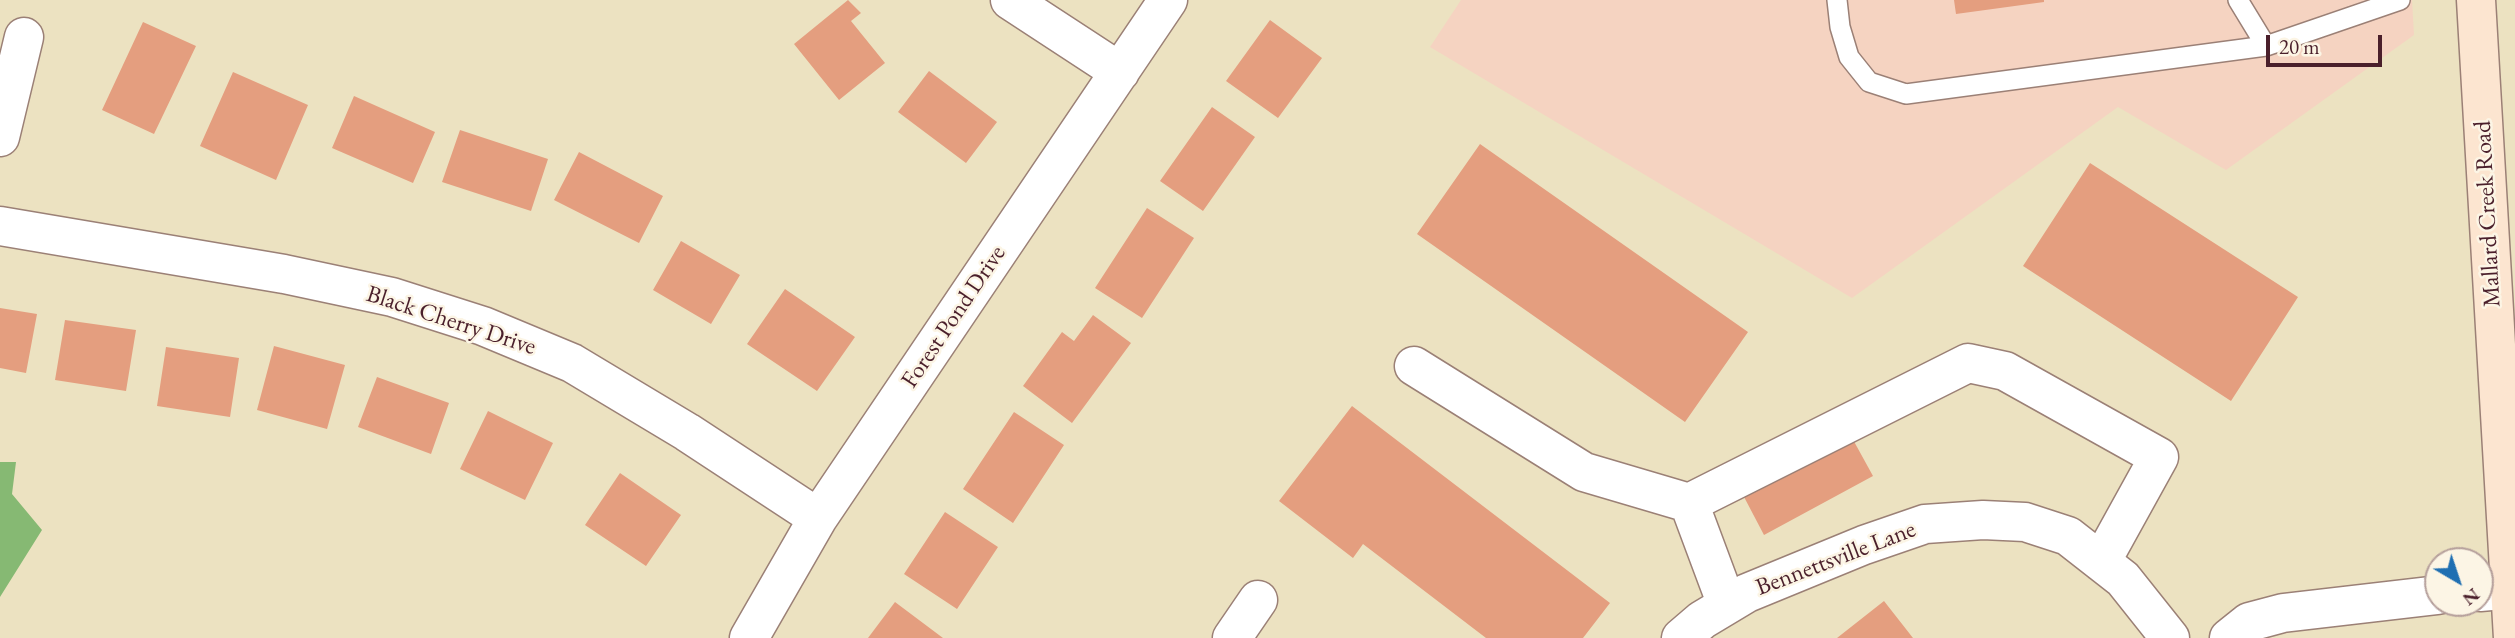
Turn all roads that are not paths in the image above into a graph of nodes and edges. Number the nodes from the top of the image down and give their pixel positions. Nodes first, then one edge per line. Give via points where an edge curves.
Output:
1 (1010, 0) edge
2 (1168, 0) edge
3 (1837, 0) edge
4 (2238, 0) edge
5 (2400, 0) edge
6 (2476, 0) edge
7 (24, 37) dead end
8 (2266, 46) junction
9 (1120, 72) junction
10 (0, 137) edge
11 (0, 226) edge
12 (1414, 366) dead end
13 (1689, 503) junction
14 (818, 518) junction
15 (2101, 562) junction
16 (2502, 590) edge
17 (2424, 597) edge
18 (1258, 600) dead end
19 (1727, 605) junction
20 (748, 638) edge
21 (1232, 638) edge
22 (1681, 638) edge
23 (2170, 638) edge
24 (2229, 638) edge
25 (2513, 638) edge

1 - 9 street
2 - 9 street, Forest Pond Drive
3 - 8 lane via 1849,57 1869,82 1906,94
4 - 8 lane
5 - 8 lane
6 - 16 main road, Mallard Creek Road
7 - 10 street
9 - 14 street, Forest Pond Drive
11 - 14 street, Black Cherry Drive via 284,274 393,297 483,326 572,363
12 - 13 street via 1584,472
13 - 15 street via 1968,363 2005,370 2158,457
13 - 19 street
14 - 20 street, Forest Pond Drive
15 - 19 street, Bennettsville Lane via 2068,536 2025,522 1925,524 1747,593
15 - 23 street, Bennettsville Lane via 2123,579
16 - 25 main road, Mallard Creek Road
17 - 24 street via 2283,613 2249,622
18 - 21 street
19 - 22 street, Bennettsville Lane

